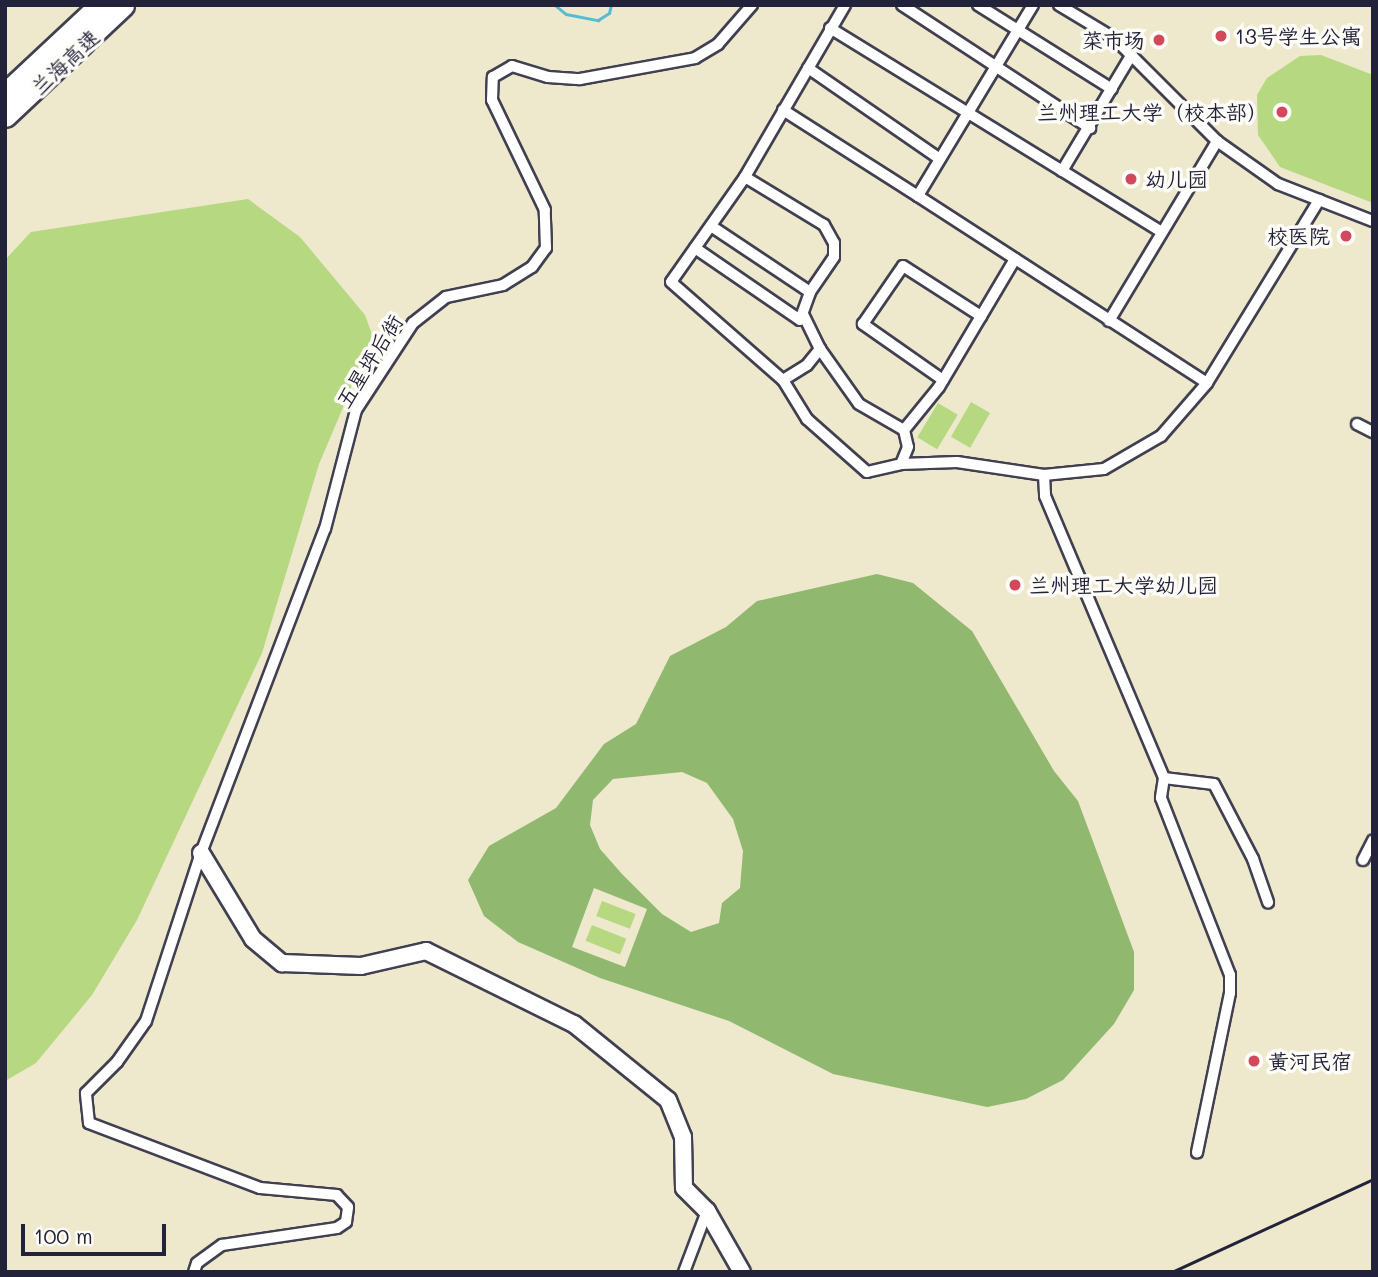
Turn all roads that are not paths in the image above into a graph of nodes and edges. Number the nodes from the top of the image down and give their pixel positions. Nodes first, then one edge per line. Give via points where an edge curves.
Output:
1 (100, 5) edge
2 (124, 5) edge
3 (752, 5) edge
4 (845, 5) edge
5 (902, 5) edge
6 (978, 5) edge
7 (1033, 5) edge
8 (1059, 5) edge
9 (830, 27) junction
10 (1018, 30) junction
11 (1132, 54) junction
12 (996, 67) junction
13 (808, 68) junction
14 (1112, 89) junction
15 (5, 94) edge
16 (783, 110) junction
17 (967, 110) junction
18 (5, 116) edge
19 (1090, 128) junction
20 (1217, 141) junction
21 (940, 159) junction
22 (1062, 171) junction
23 (745, 177) junction
24 (918, 196) junction
25 (1319, 200) junction
26 (1373, 221) edge
27 (711, 226) junction
28 (1161, 232) junction
29 (695, 248) junction
30 (1015, 259) junction
31 (810, 292) junction
32 (803, 314) junction
33 (981, 316) junction
34 (1109, 321) junction
35 (820, 349) junction
36 (783, 380) junction
37 (943, 380) junction
38 (1207, 383) junction
39 (1357, 424) dead end
40 (904, 430) junction
41 (1373, 432) edge
42 (901, 464) junction
43 (1044, 475) junction
44 (1164, 778) junction
45 (1373, 840) edge
46 (201, 853) junction
47 (1363, 860) dead end
48 (1268, 902) dead end
49 (1197, 1153) dead end
50 (707, 1211) junction
51 (194, 1272) edge
52 (684, 1272) edge
53 (742, 1272) edge

1 - 15 highway, 兰海高速
2 - 18 highway, 兰海高速
3 - 46 street, 五星坪后街 via 718,44 695,58 580,79 548,77 512,66 493,77 492,100 545,210 546,248 532,267 503,285 446,297 413,323 356,410 326,529
4 - 9 street
5 - 12 street
6 - 10 street
7 - 10 street
8 - 11 street
9 - 13 street
9 - 17 street
10 - 12 street
10 - 14 street
11 - 14 street
11 - 20 street
12 - 17 street
12 - 19 street
13 - 16 street
13 - 21 street
14 - 19 street
16 - 23 street
16 - 24 street
17 - 21 street
17 - 22 street
19 - 22 street
20 - 25 street via 1278,184
20 - 28 street
21 - 24 street
22 - 28 street
23 - 27 street
23 - 31 street via 824,225 834,243 834,257
24 - 30 street
25 - 26 street
25 - 38 street
27 - 29 street
27 - 31 street
28 - 34 street
29 - 32 street via 800,320
29 - 36 street via 671,282
30 - 33 street
30 - 34 street
31 - 32 street
32 - 35 street
33 - 37 street
33 - 37 street via 903,266 863,324
34 - 38 street
35 - 36 street via 807,365
35 - 40 street via 859,404
36 - 42 street via 807,419 855,466 867,472
37 - 40 street
38 - 43 street via 1161,436 1130,457 1104,469
39 - 41 street
40 - 42 street via 908,447
42 - 43 street via 957,462
43 - 44 street via 1045,496
44 - 48 street via 1214,785 1253,859
44 - 49 street via 1161,798 1230,975
45 - 47 street
46 - 50 street via 253,939 282,963 361,966 426,951 574,1024 668,1100 684,1137 684,1188
46 - 51 street via 146,1021 117,1062 86,1093 89,1123 260,1188 337,1195 349,1212 337,1228 222,1245 197,1264
50 - 52 street
50 - 53 street

